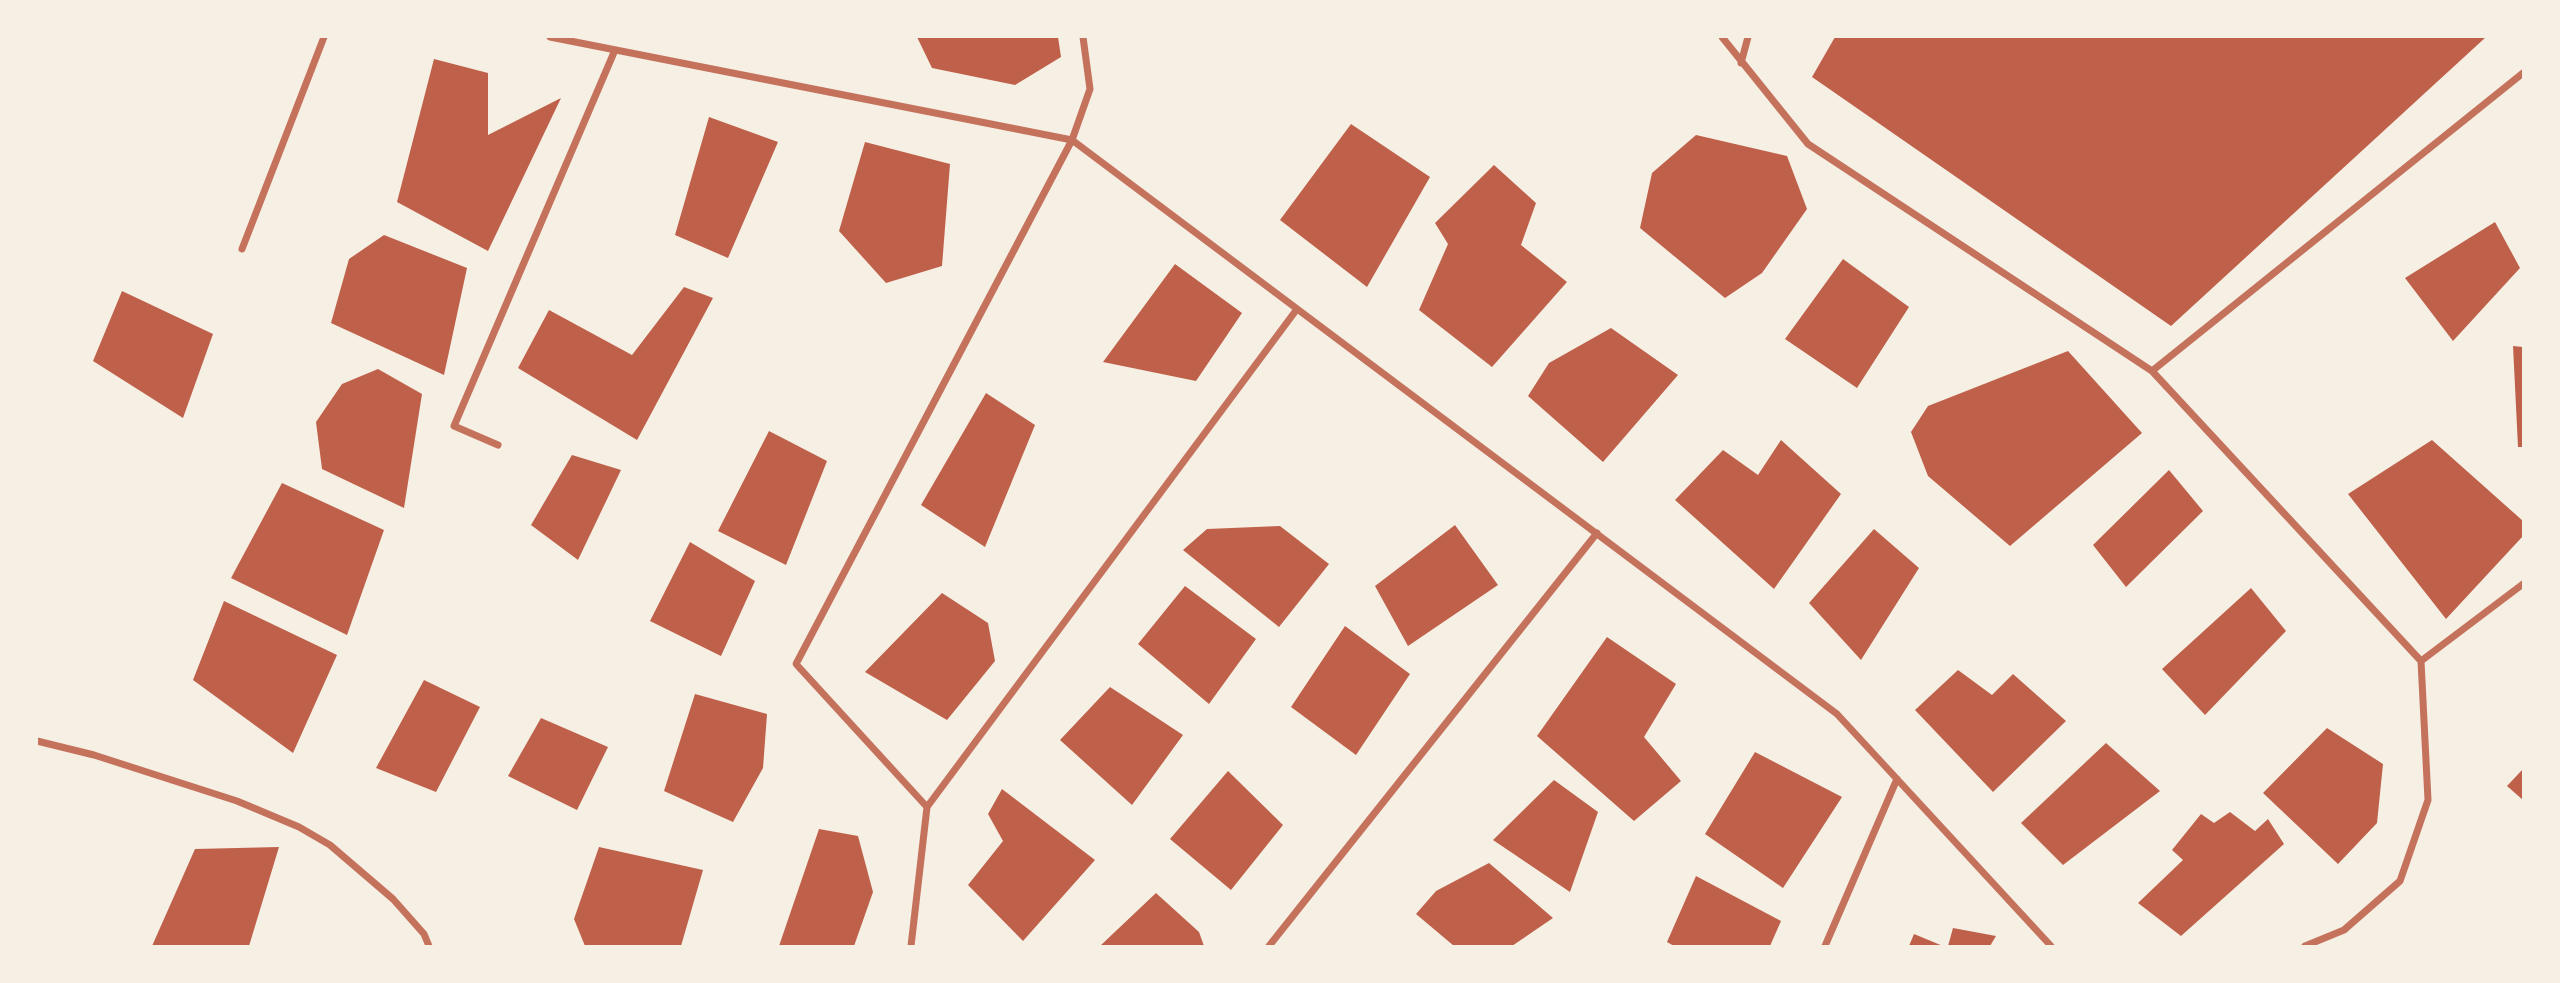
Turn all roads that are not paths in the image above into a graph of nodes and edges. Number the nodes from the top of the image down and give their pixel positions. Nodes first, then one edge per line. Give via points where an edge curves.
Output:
1 (324, 37) edge
2 (550, 37) edge
3 (1083, 37) edge
4 (1722, 37) edge
5 (1748, 37) edge
6 (615, 50) junction
7 (1741, 63) junction
8 (2523, 73) edge
9 (1072, 139) junction
10 (242, 249) dead end
11 (1297, 309) junction
12 (2152, 372) junction
13 (498, 445) dead end
14 (1597, 533) junction
15 (2523, 584) edge
16 (2421, 661) junction
17 (37, 741) edge
18 (1897, 779) junction
19 (927, 807) junction
20 (429, 946) edge
21 (911, 946) edge
22 (1269, 946) edge
23 (1825, 946) edge
24 (2051, 946) edge
25 (2305, 946) edge

1 - 10 street
2 - 6 street
3 - 9 street via 1090,89
4 - 7 street
5 - 7 street
6 - 9 street
6 - 13 street via 454,426
7 - 12 street via 1808,144
8 - 12 street
9 - 11 street
9 - 19 street via 796,664
11 - 14 street
11 - 19 street
12 - 16 street
14 - 18 street via 1837,714
14 - 22 street
15 - 16 street
16 - 25 street via 2428,800 2400,881 2344,930
17 - 20 street via 237,801 299,827 330,845 393,899
18 - 23 street
18 - 24 street
19 - 21 street

